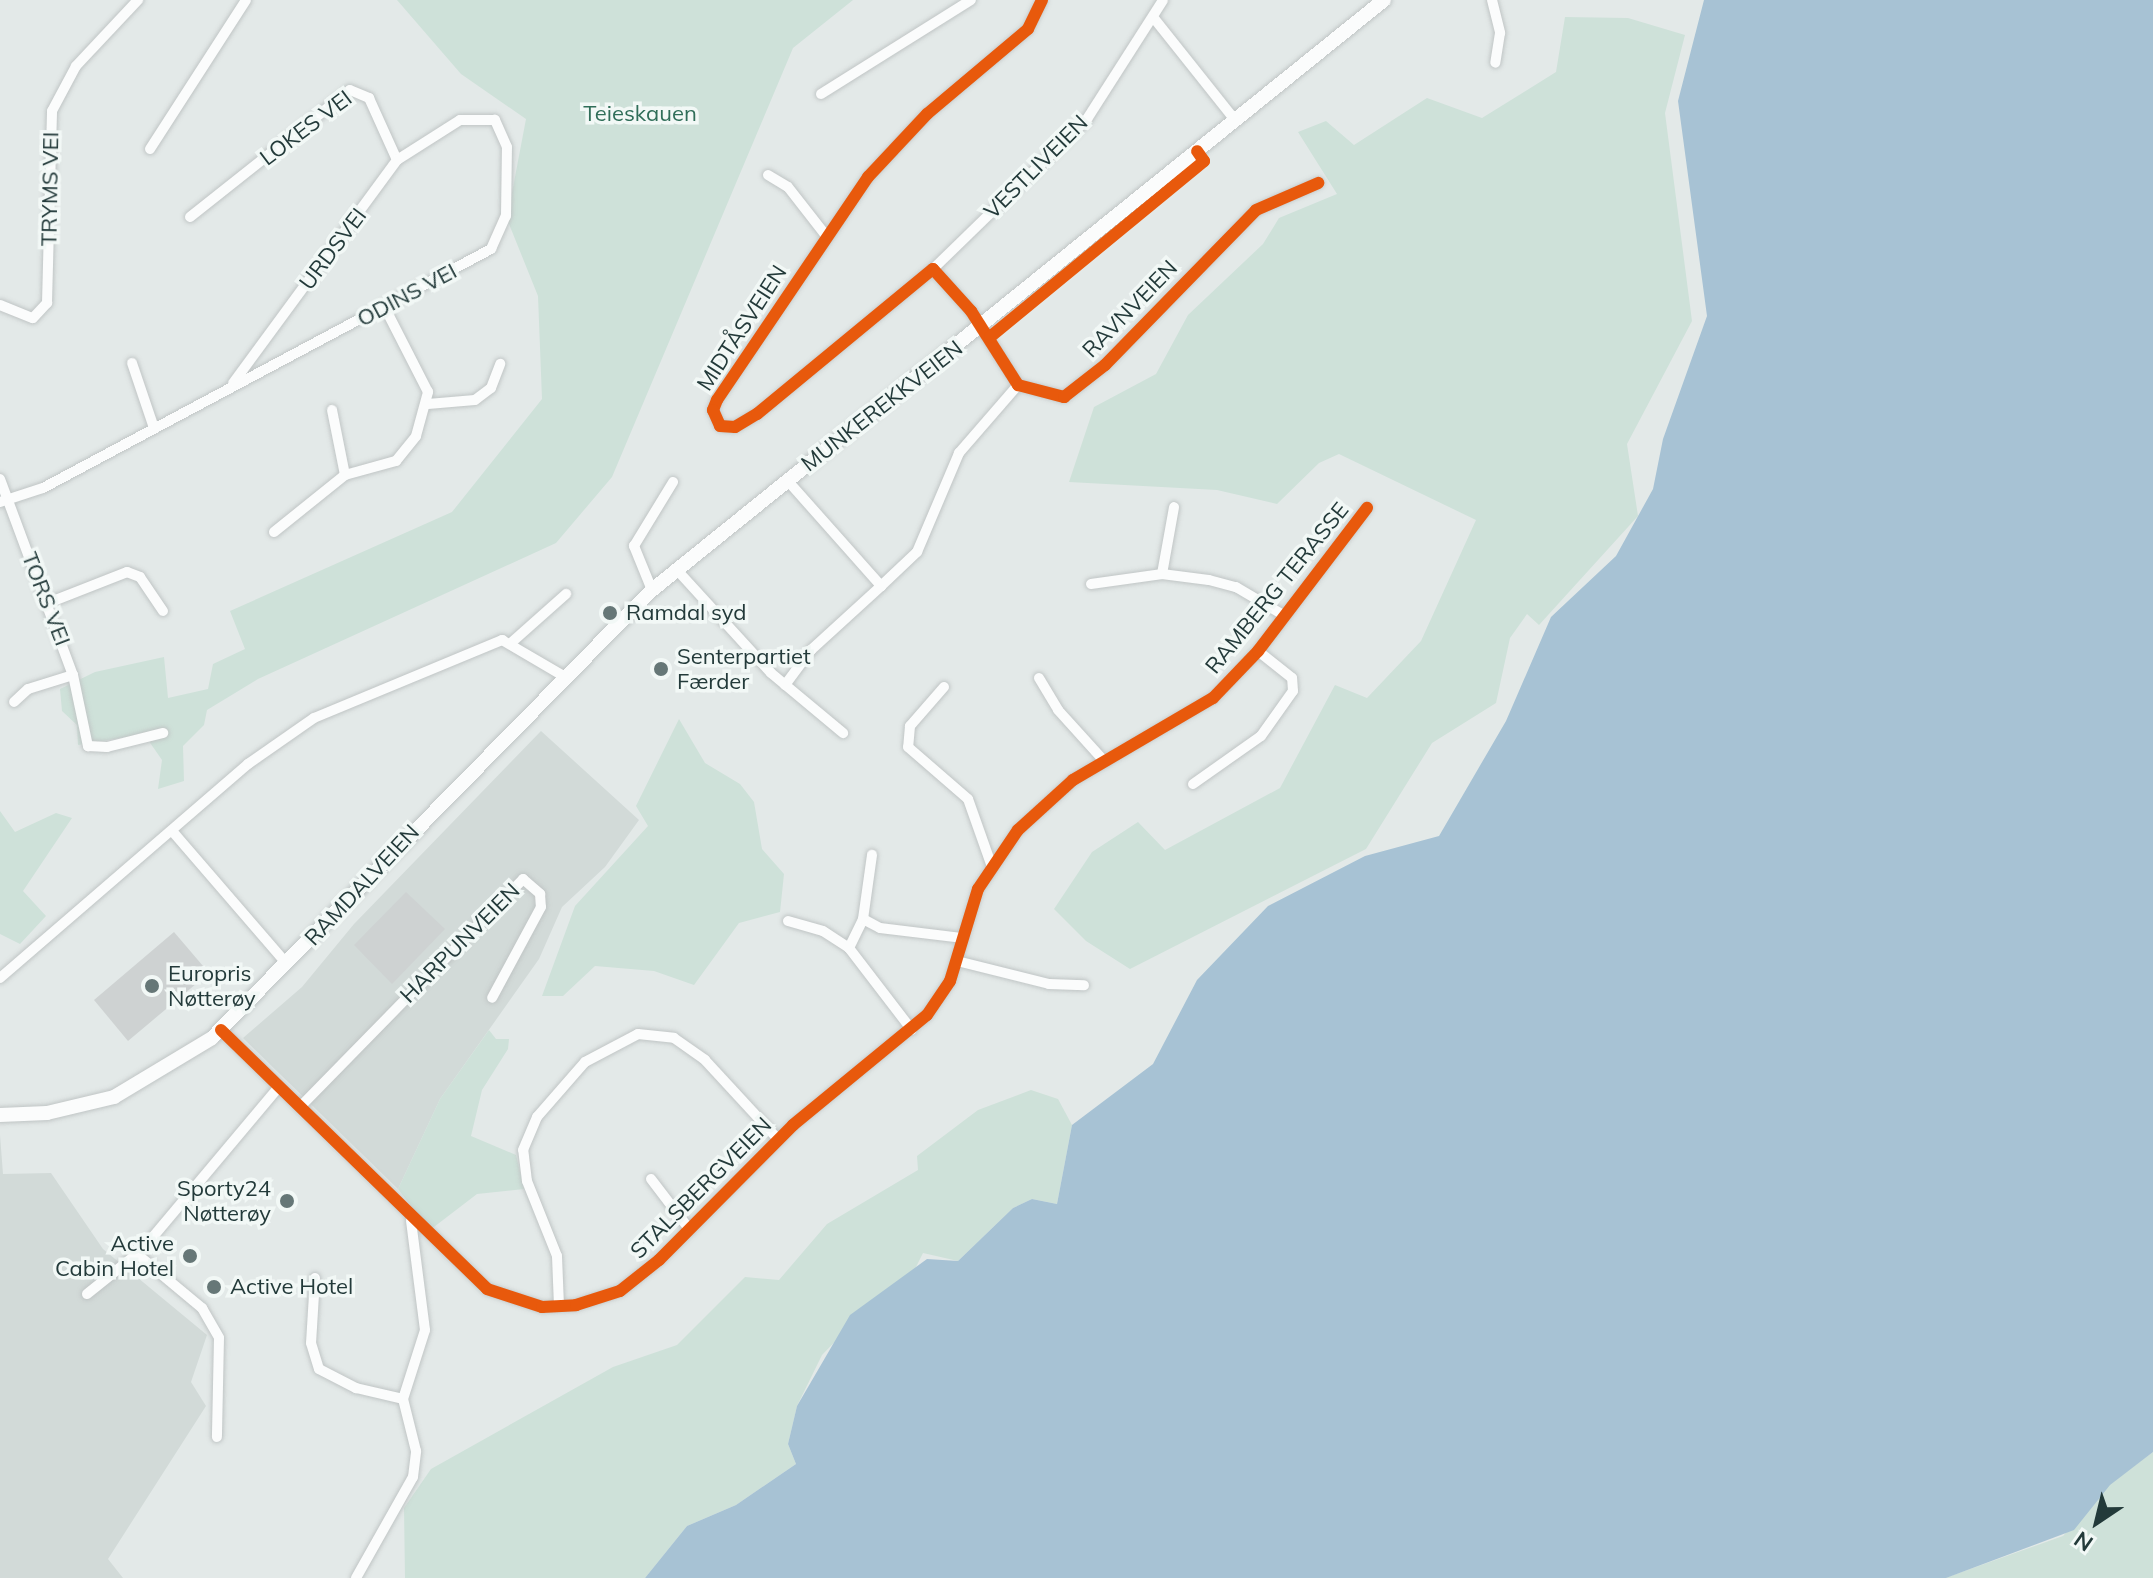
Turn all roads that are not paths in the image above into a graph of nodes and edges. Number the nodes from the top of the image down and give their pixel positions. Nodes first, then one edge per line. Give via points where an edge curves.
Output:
1 (138, 0) edge
2 (246, 0) edge
3 (971, 0) edge
4 (1042, 0) edge
5 (1163, 0) edge
6 (1384, 0) edge
7 (1492, 0) edge
8 (1153, 17) junction
9 (1495, 63) dead end
10 (821, 94) dead end
11 (1235, 120) junction
12 (445, 127) joint
13 (150, 149) dead end
14 (397, 160) junction
15 (768, 175) dead end
16 (1318, 183) dead end
17 (190, 217) dead end
18 (827, 237) junction
19 (933, 269) junction
20 (0, 305) edge
21 (385, 308) junction
22 (979, 328) junction
23 (132, 363) dead end
24 (500, 364) dead end
25 (233, 383) junction
26 (1018, 385) junction
27 (428, 404) junction
28 (332, 410) dead end
29 (154, 428) junction
30 (345, 475) junction
31 (0, 479) edge
32 (787, 480) junction
33 (673, 482) dead end
34 (4, 501) edge
35 (1174, 507) dead end
36 (1367, 508) dead end
37 (274, 532) dead end
38 (677, 570) junction
39 (1162, 574) junction
40 (1091, 584) dead end
41 (881, 586) junction
42 (652, 590) junction
43 (566, 594) dead end
44 (48, 603) junction
45 (163, 611) dead end
46 (1285, 616) junction
47 (511, 643) junction
48 (1258, 651) junction
49 (73, 675) junction
50 (562, 675) junction
51 (1039, 678) dead end
52 (785, 685) junction
53 (944, 687) dead end
54 (14, 702) dead end
55 (163, 733) dead end
56 (843, 733) dead end
57 (1105, 762) junction
58 (1193, 784) dead end
59 (173, 832) junction
60 (872, 855) dead end
61 (991, 864) junction
62 (863, 919) junction
63 (788, 921) dead end
64 (963, 938) junction
65 (849, 948) junction
66 (957, 961) junction
67 (287, 964) junction
68 (0, 978) edge
69 (1084, 985) dead end
70 (492, 998) dead end
71 (221, 1030) junction
72 (912, 1030) junction
73 (279, 1087) junction
74 (300, 1107) junction
75 (0, 1115) edge
76 (778, 1139) junction
77 (651, 1179) dead end
78 (410, 1220) junction
79 (690, 1230) junction
80 (137, 1254) junction
81 (315, 1278) dead end
82 (87, 1294) dead end
83 (559, 1306) junction
84 (403, 1399) junction
85 (217, 1437) dead end
86 (356, 1578) edge

1 - 20 street, TRYMS VEI via 76,66 52,111 47,303 37,316 26,318
2 - 13 street
3 - 10 street
4 - 18 street, MIDTÅSVEIEN via 1028,29 900,139
5 - 8 street, VESTLIVEIEN
6 - 11 main road, MUNKEREKKVEIEN
7 - 9 street via 1500,33
8 - 11 street
8 - 19 street, VESTLIVEIEN via 1078,129
11 - 22 main road, MUNKEREKKVEIEN
12 - 14 street, URDSVEI
12 - 21 street, ODINS VEI via 480,117 504,131 505,229 491,249
14 - 17 street, LOKES VEI via 369,98 350,90
14 - 25 street, URDSVEI
15 - 18 street via 788,187
16 - 26 street, RAVNVEIEN via 1256,210 1074,392 1049,397
18 - 19 street, MIDTÅSVEIEN via 717,400 713,410 720,426 735,427 757,414
19 - 22 street
21 - 25 street, ODINS VEI
21 - 27 street via 423,378
22 - 26 street
22 - 32 main road, MUNKEREKKVEIEN
23 - 29 street
24 - 27 street via 491,388 475,400
25 - 29 street, ODINS VEI
26 - 41 street via 959,453 917,552
27 - 30 street via 416,436 396,461
28 - 30 street
29 - 34 street, ODINS VEI via 43,488
30 - 37 street
31 - 34 street, TORS VEI
32 - 38 main road, MUNKEREKKVEIEN
32 - 41 street
33 - 42 street via 634,546
34 - 44 street, TORS VEI
35 - 39 street
36 - 46 street, RAMBERG TERASSE
38 - 42 main road, RAMDALVEIEN
38 - 52 street
39 - 40 street, RAMBERG TERASSE
39 - 46 street, RAMBERG TERASSE via 1236,587
41 - 52 street via 811,650
42 - 50 main road, RAMDALVEIEN
43 - 47 street
44 - 45 street via 127,572 140,577
44 - 49 street, TORS VEI
46 - 48 street, RAMBERG TERASSE
47 - 50 street
47 - 59 street via 496,641 314,718 248,764
48 - 57 street, RAMBERG TERASSE via 1213,698
48 - 58 street, RAMBERG TERASSE via 1292,678 1293,691 1261,736
49 - 54 street, TORS VEI via 28,689
49 - 55 street, TORS VEI via 88,746 107,747
50 - 67 main road, RAMDALVEIEN
51 - 57 street via 1058,710
52 - 56 street
53 - 61 street via 910,726 908,747 968,799
57 - 61 street, RAMBERG TERASSE via 1035,812
59 - 67 street
59 - 68 street
60 - 62 street
61 - 64 street, STALSBERGVEIEN
62 - 64 street via 880,928
62 - 65 street
63 - 65 street via 823,931
64 - 66 street, STALSBERGVEIEN
65 - 72 street
66 - 69 street via 1049,984
66 - 72 street, STALSBERGVEIEN via 942,997
67 - 71 main road, RAMDALVEIEN
70 - 74 street, HARPUNVEIEN via 541,907 540,894 523,879
71 - 73 street, STALSBERGVEIEN
71 - 75 main road, RAMDALVEIEN via 164,1072 114,1097 47,1113
72 - 76 street, STALSBERGVEIEN
73 - 74 street, STALSBERGVEIEN
73 - 80 street
74 - 78 street, STALSBERGVEIEN
76 - 79 street, STALSBERGVEIEN
76 - 83 street via 705,1060 674,1038 638,1034 585,1062 537,1117 523,1150 527,1181 557,1256
77 - 79 street, STALSBERGVEIEN
78 - 83 street, STALSBERGVEIEN via 487,1289 524,1305
78 - 84 street via 425,1330
79 - 83 street, STALSBERGVEIEN via 620,1291
80 - 82 street
80 - 85 street via 202,1308 219,1338
81 - 84 street via 311,1343 317,1366 356,1388
84 - 86 street via 416,1451 413,1477

